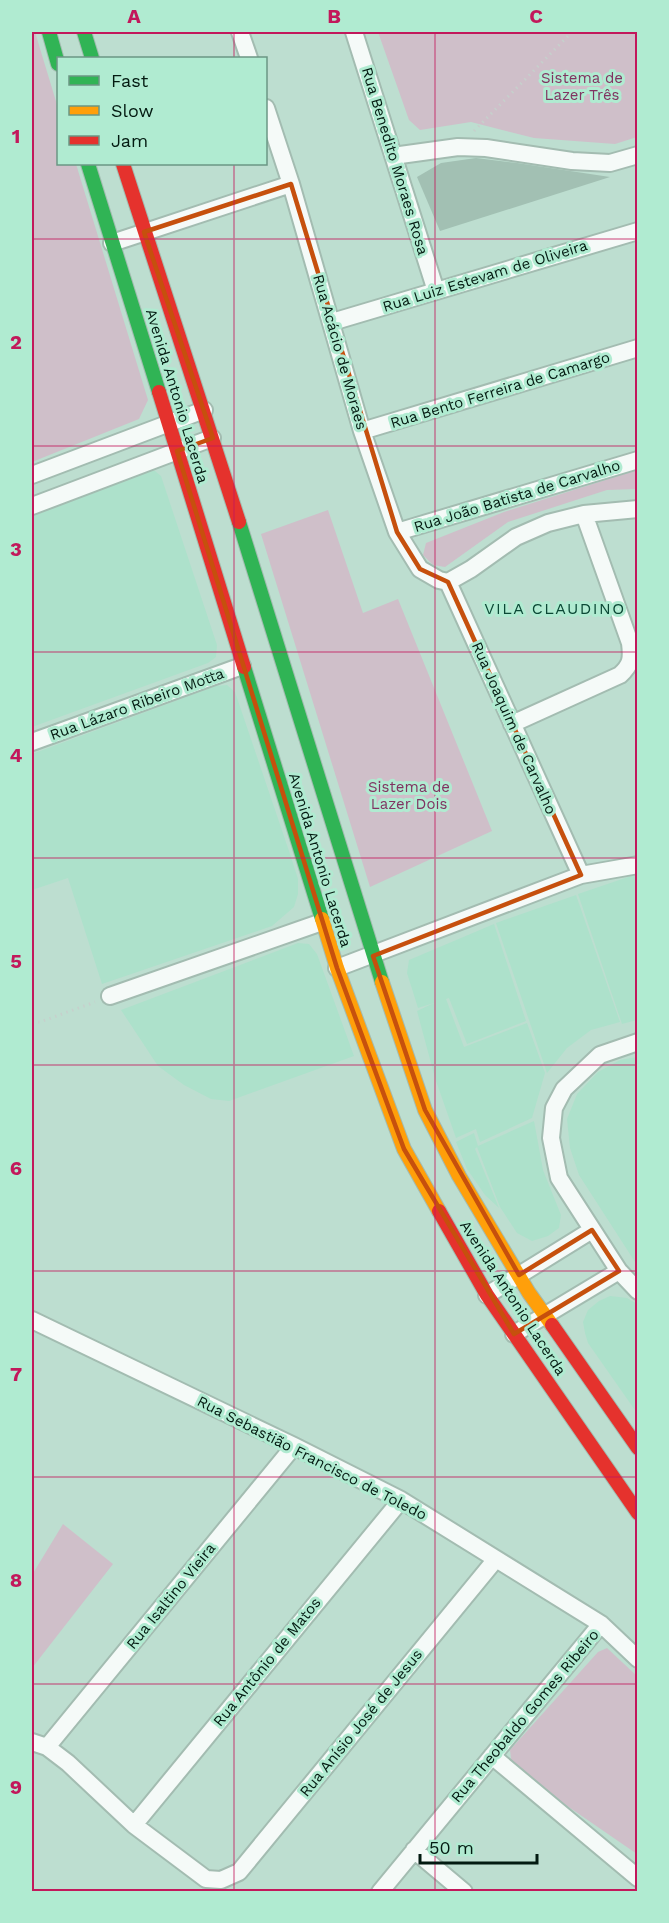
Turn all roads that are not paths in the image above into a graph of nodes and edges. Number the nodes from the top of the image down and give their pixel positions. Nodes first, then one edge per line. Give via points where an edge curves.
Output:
1 (49, 32) edge
2 (84, 32) edge
3 (240, 32) edge
4 (354, 32) edge
5 (92, 57) edge
6 (249, 57) edge
7 (57, 60) edge
8 (267, 111) edge
9 (638, 155) edge
10 (393, 156) junction
11 (88, 165) edge
12 (123, 165) edge
13 (291, 184) junction
14 (638, 231) edge
15 (144, 232) junction
16 (112, 243) junction
17 (436, 291) junction
18 (332, 322) junction
19 (638, 348) edge
20 (204, 410) junction
21 (168, 422) junction
22 (362, 431) junction
23 (212, 438) junction
24 (177, 451) junction
25 (638, 460) edge
26 (32, 475) edge
27 (32, 506) edge
28 (638, 508) edge
29 (584, 514) junction
30 (396, 532) junction
31 (443, 581) junction
32 (242, 666) junction
33 (512, 724) junction
34 (32, 742) edge
35 (638, 865) edge
36 (581, 875) junction
37 (322, 922) junction
38 (373, 956) junction
39 (337, 968) junction
40 (110, 996) road end
41 (638, 1042) edge
42 (592, 1230) junction
43 (619, 1271) junction
44 (519, 1275) junction
45 (638, 1291) edge
46 (487, 1295) junction
47 (544, 1315) junction
48 (32, 1320) edge
49 (514, 1334) junction
50 (294, 1446) junction
51 (638, 1448) edge
52 (401, 1500) junction
53 (638, 1513) edge
54 (496, 1559) junction
55 (601, 1624) junction
56 (638, 1659) edge
57 (39, 1744) edge
58 (492, 1756) junction
59 (134, 1825) junction
60 (414, 1850) junction
61 (638, 1878) edge
62 (380, 1892) edge
63 (464, 1892) edge

1 - 7 main road
2 - 5 main road
3 - 6 street
4 - 10 street, Rua Benedito Moraes Rosa
8 - 13 street, Rua Acácio de Moraes
9 - 10 street via 610,163 458,147
10 - 17 street, Rua Benedito Moraes Rosa
11 - 16 main road, Avenida Antonio Lacerda
12 - 15 main road, Avenida Antonio Lacerda
13 - 15 street
13 - 18 street, Rua Acácio de Moraes
14 - 17 street, Rua Luiz Estevam de Oliveira
15 - 16 street
15 - 20 main road, Avenida Antonio Lacerda
16 - 21 main road, Avenida Antonio Lacerda
17 - 18 street, Rua Luiz Estevam de Oliveira
18 - 22 street, Rua Acácio de Moraes
19 - 22 street, Rua Bento Ferreira de Camargo
20 - 21 street
20 - 23 main road, Avenida Antonio Lacerda
21 - 24 main road, Avenida Antonio Lacerda
21 - 26 street
22 - 30 street, Rua Acácio de Moraes
23 - 24 street
23 - 38 main road, Avenida Antonio Lacerda
24 - 27 street
24 - 32 main road, Avenida Antonio Lacerda
25 - 30 street, Rua João Batista de Carvalho
28 - 29 street
29 - 31 street via 516,537 471,569
29 - 33 street via 630,644 629,668
30 - 31 street, Rua Acácio de Moraes via 420,569
31 - 33 street, Rua Joaquim de Carvalho
32 - 34 street, Rua Lázaro Ribeiro Motta
32 - 37 main road, Avenida Antonio Lacerda
33 - 36 street, Rua Joaquim de Carvalho
35 - 36 street
36 - 38 street
37 - 39 main road, Avenida Antonio Lacerda
37 - 40 street
38 - 39 street
38 - 44 main road, Avenida Antonio Lacerda via 425,1110 459,1176
39 - 46 main road, Avenida Antonio Lacerda via 404,1149
41 - 42 street via 600,1055 564,1089 554,1108 551,1138 559,1178
42 - 43 street
42 - 44 street
43 - 45 street
43 - 47 street
44 - 46 street
44 - 47 main road, Avenida Antonio Lacerda
46 - 49 main road, Avenida Antonio Lacerda
47 - 49 street
47 - 51 main road, Avenida Antonio Lacerda
48 - 50 street, Rua Sebastião Francisco de Toledo
49 - 53 main road, Avenida Antonio Lacerda
50 - 52 street, Rua Sebastião Francisco de Toledo
50 - 57 street, Rua Isaltino Vieira
52 - 54 street, Rua Sebastião Francisco de Toledo
52 - 59 street, Rua Antônio de Matos
54 - 55 street, Rua Sebastião Francisco de Toledo
54 - 59 street, Rua Anísio José de Jesus via 239,1872 221,1880 206,1879
55 - 56 street, Rua Sebastião Francisco de Toledo
55 - 58 street, Rua Theobaldo Gomes Ribeiro
57 - 59 street via 68,1763
58 - 60 street, Rua Theobaldo Gomes Ribeiro
58 - 61 street
60 - 62 street, Rua Theobaldo Gomes Ribeiro
60 - 63 street

